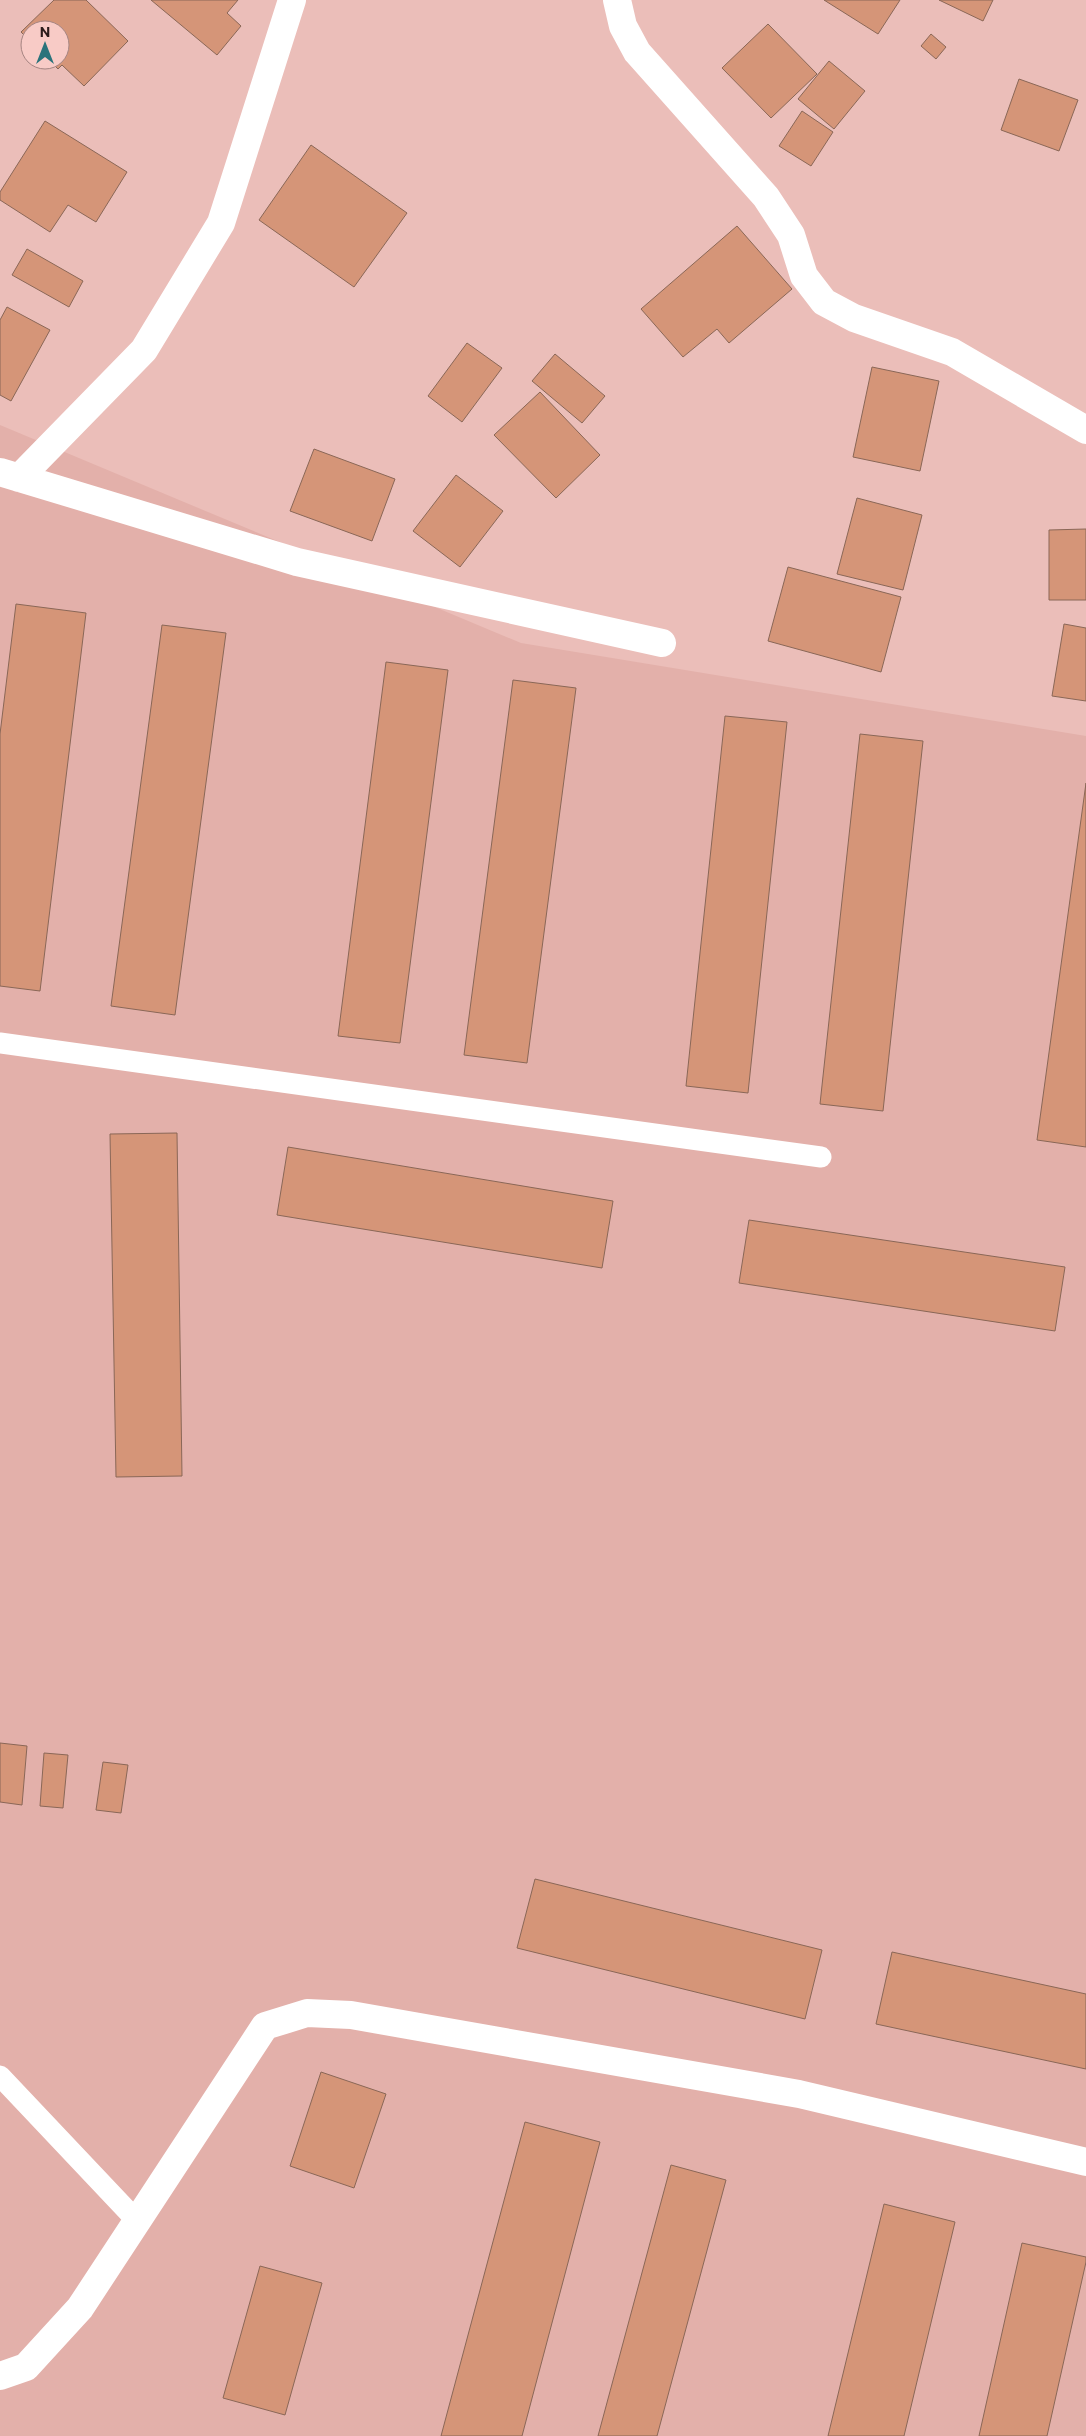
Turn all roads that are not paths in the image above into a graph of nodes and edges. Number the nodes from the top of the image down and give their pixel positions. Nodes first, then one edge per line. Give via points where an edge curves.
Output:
1 (292, 0) edge
2 (617, 0) edge
3 (1086, 430) edge
4 (10, 475) edge
5 (662, 643) dead end
6 (0, 1043) edge
7 (821, 1157) dead end
8 (0, 2076) edge
9 (1086, 2162) edge
10 (138, 2222) junction
11 (0, 2376) edge

1 - 4 street via 221,223 144,350
2 - 3 street via 636,52 766,197 791,235 804,276 824,302 854,318 952,352
4 - 5 street via 297,562
6 - 7 lane
8 - 10 lane
9 - 10 street via 799,2094 351,2015 307,2013 265,2026
10 - 11 street via 80,2308 26,2367

